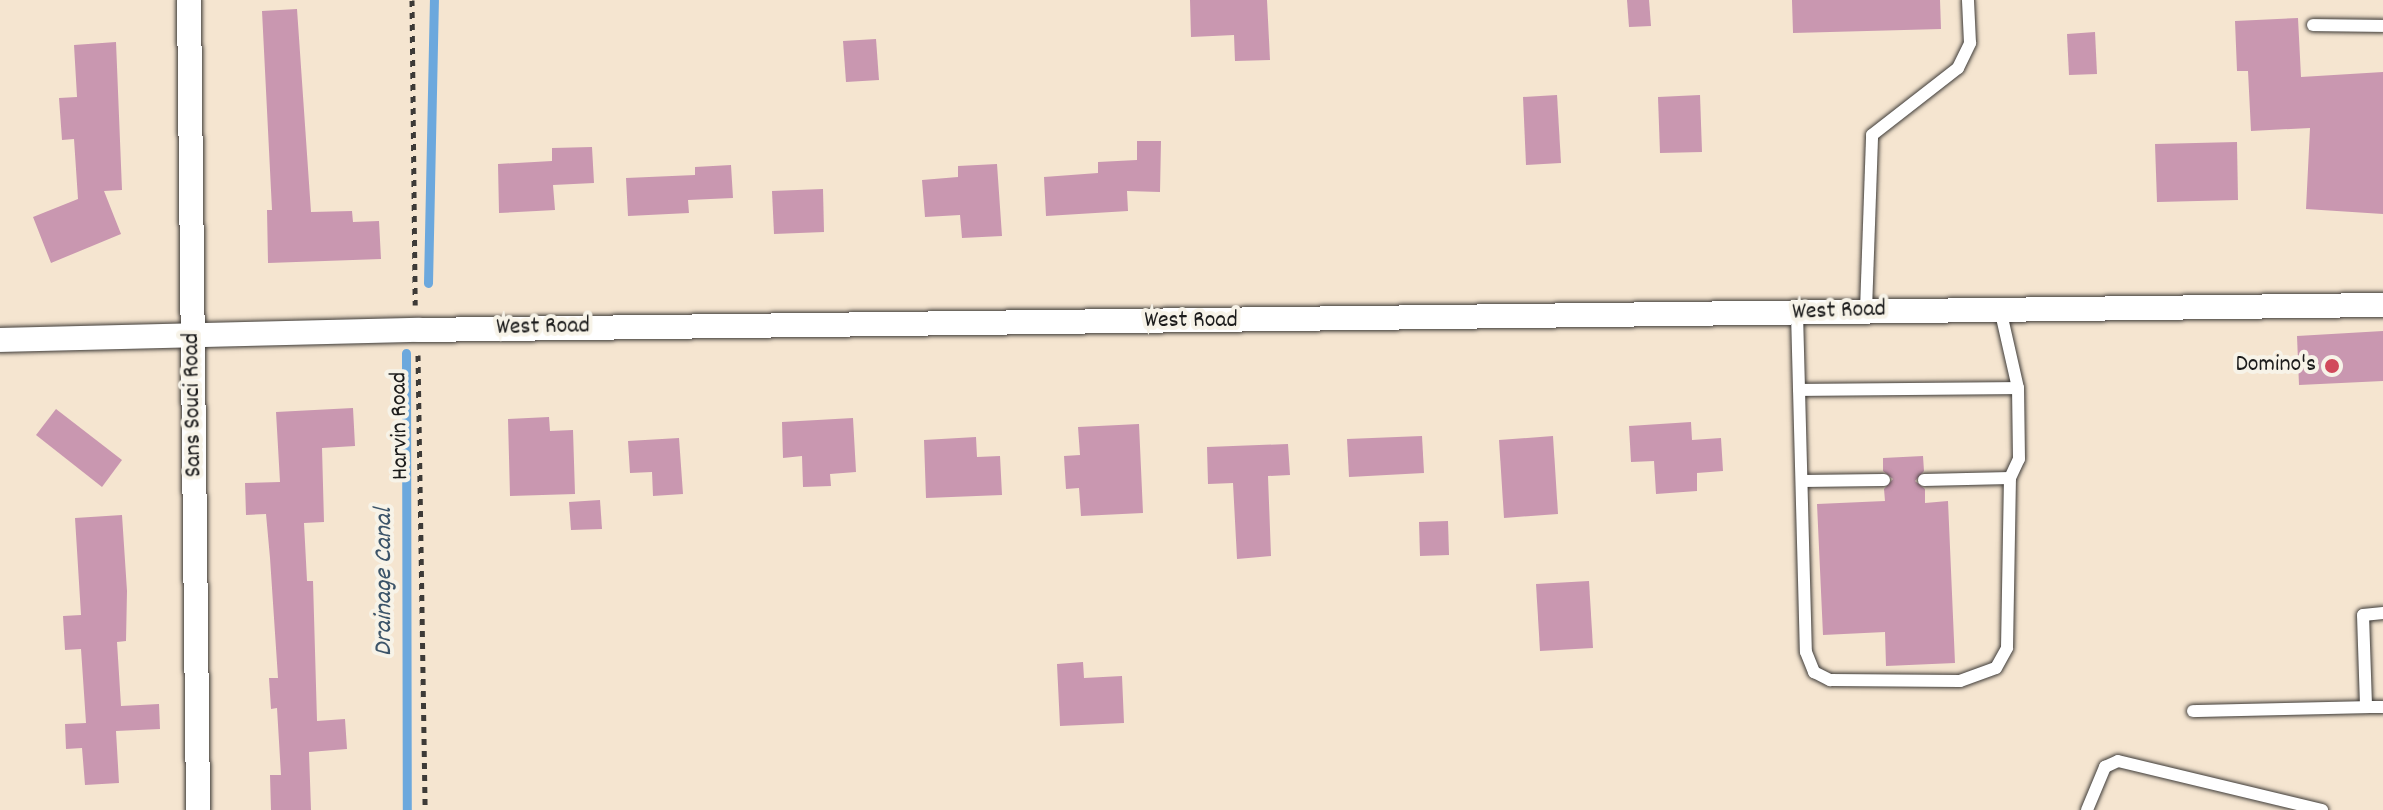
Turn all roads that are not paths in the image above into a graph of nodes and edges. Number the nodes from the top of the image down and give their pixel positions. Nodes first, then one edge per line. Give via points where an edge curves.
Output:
1 (189, 0) edge
2 (1968, 0) edge
3 (2313, 25) dead end
4 (2383, 26) edge
5 (2383, 305) edge
6 (2000, 309) junction
7 (1866, 310) junction
8 (1797, 313) junction
9 (194, 336) junction
10 (0, 340) edge
11 (2018, 388) junction
12 (1799, 390) junction
13 (2010, 478) junction
14 (1884, 480) dead end
15 (1924, 480) dead end
16 (1802, 481) junction
17 (2383, 613) edge
18 (2366, 707) junction
19 (2383, 707) edge
20 (2193, 711) dead end
21 (198, 810) edge
22 (2087, 810) edge
23 (2322, 810) edge

1 - 9 street, Sans Souci Road
2 - 7 lane via 1970,43 1958,68 1872,135
3 - 4 lane
5 - 6 street, West Road
6 - 7 street, West Road
6 - 11 lane
7 - 8 street, West Road
8 - 9 street, West Road
8 - 12 lane
9 - 10 street, West Road
9 - 21 street, Sans Souci Road
11 - 12 lane
11 - 13 lane via 2019,459
12 - 16 lane
13 - 15 lane
13 - 16 lane via 2007,648 1996,668 1960,681 1830,680 1814,672 1806,652
14 - 16 lane
17 - 18 lane via 2363,615
18 - 19 lane
18 - 20 lane
22 - 23 lane via 2105,767 2118,761

